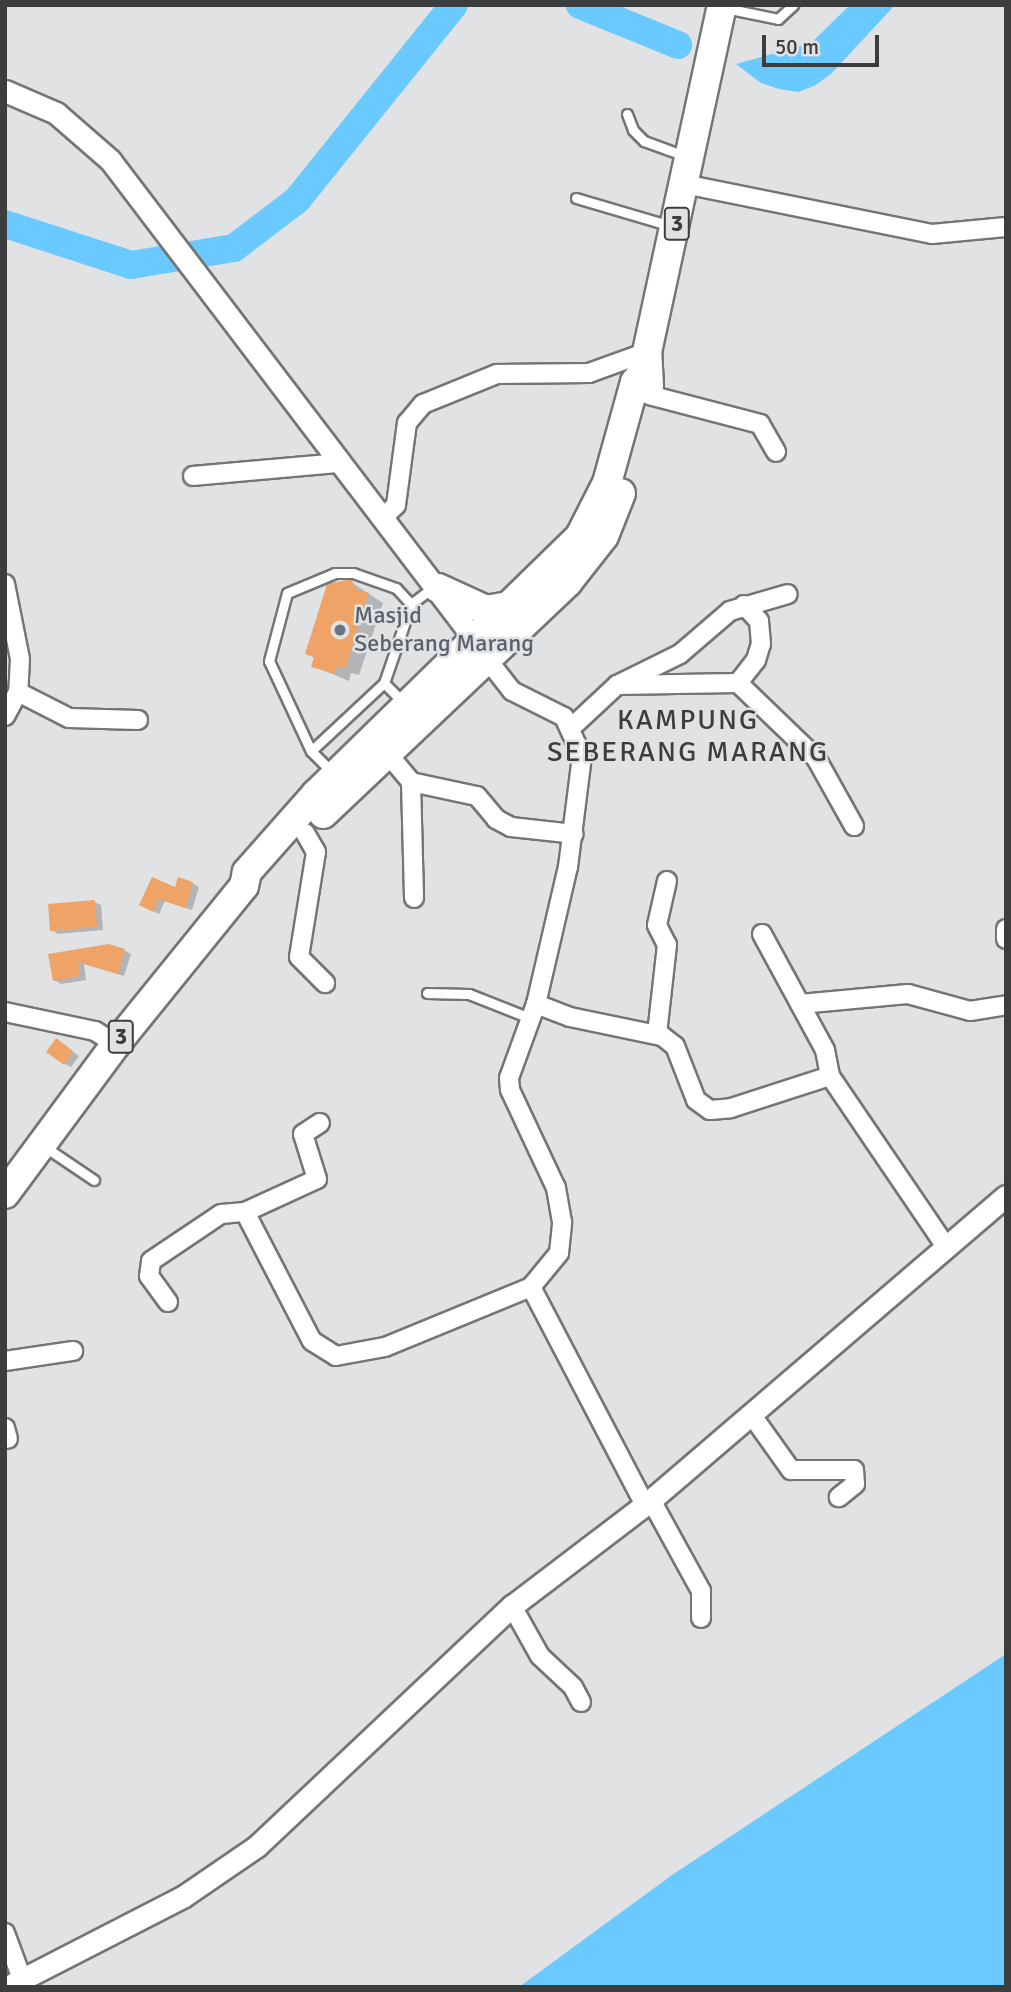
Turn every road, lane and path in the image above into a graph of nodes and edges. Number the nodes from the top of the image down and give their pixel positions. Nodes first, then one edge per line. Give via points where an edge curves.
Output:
1 (793, 5) edge
2 (722, 6) edge
3 (5, 91) edge
4 (627, 114) dead end
5 (687, 171) junction
6 (576, 198) dead end
7 (676, 227) junction
8 (1006, 227) edge
9 (647, 372) junction
10 (776, 452) dead end
11 (339, 463) junction
12 (193, 476) dead end
13 (384, 517) junction
14 (5, 584) edge
15 (437, 586) junction
16 (788, 594) dead end
17 (411, 604) junction
18 (513, 605) junction
19 (744, 605) junction
20 (482, 649) junction
21 (384, 683) junction
22 (738, 683) junction
23 (617, 685) junction
24 (18, 692) junction
25 (405, 704) junction
26 (5, 716) edge
27 (138, 720) dead end
28 (572, 727) junction
29 (311, 751) junction
30 (387, 753) junction
31 (334, 775) junction
32 (411, 782) junction
33 (854, 827) dead end
34 (305, 833) junction
35 (574, 834) junction
36 (667, 881) dead end
37 (244, 886) junction
38 (414, 898) dead end
39 (1006, 929) edge
40 (762, 934) dead end
41 (1006, 939) edge
42 (326, 983) dead end
43 (427, 993) dead end
44 (800, 1004) junction
45 (1006, 1005) edge
46 (533, 1011) junction
47 (5, 1012) edge
48 (657, 1034) junction
49 (116, 1044) junction
50 (830, 1076) junction
51 (320, 1124) dead end
52 (44, 1146) junction
53 (94, 1180) dead end
54 (5, 1194) edge
55 (1006, 1196) edge
56 (244, 1212) junction
57 (946, 1247) junction
58 (531, 1287) junction
59 (168, 1302) dead end
60 (73, 1352) dead end
61 (5, 1361) edge
62 (751, 1414) junction
63 (839, 1497) dead end
64 (648, 1502) junction
65 (512, 1606) junction
66 (701, 1619) dead end
67 (581, 1702) dead end
68 (5, 1933) edge
69 (15, 1983) edge

1 - 2 lane via 778,19
2 - 5 highway, 3
3 - 11 street via 56,113 86,135 164,228
4 - 5 lane via 644,141
5 - 7 highway, 3
5 - 8 street via 932,234
6 - 7 lane via 632,218
7 - 9 highway, 3
9 - 10 street via 760,424
9 - 13 street via 497,374 423,404 407,423 396,505
9 - 18 highway, 3 via 635,382 594,513 560,560
9 - 20 highway, 3 via 615,514 604,536 568,582
11 - 12 street
11 - 13 street
13 - 15 street
14 - 24 street via 20,659
15 - 17 lane
15 - 18 highway via 486,610
15 - 20 street
16 - 19 street
17 - 21 lane
17 - 29 lane via 396,588 353,573 335,573 287,593 269,661
18 - 20 highway, 3
19 - 22 street via 759,621 761,643 756,660
19 - 23 street via 719,618 680,654
20 - 25 highway, 3
20 - 28 street via 513,691 554,711
20 - 30 highway, 3
21 - 25 lane
21 - 29 lane
22 - 23 street
22 - 33 street via 816,758
23 - 28 street
24 - 26 street
24 - 27 street via 69,718
25 - 31 highway, 3
28 - 35 street via 582,756
29 - 31 lane
30 - 32 street
30 - 34 highway, 3
31 - 37 highway, 3 via 247,872
32 - 35 street via 477,796 496,819 511,827
32 - 38 street
34 - 37 highway, 3 via 256,883
34 - 42 street via 316,852 299,957
35 - 46 street
36 - 48 street via 657,925 667,945
37 - 49 highway, 3
39 - 41 street
40 - 44 street
43 - 46 lane via 469,994
44 - 45 street via 908,994 970,1011
44 - 50 street via 825,1050
46 - 48 street
46 - 58 street via 511,1065 509,1084 556,1188 562,1222 559,1253
47 - 49 street via 95,1031
48 - 50 street via 675,1046 696,1100 710,1110 731,1108
49 - 52 highway, 3
50 - 57 street
51 - 56 street via 303,1135 317,1179
52 - 53 lane
52 - 54 highway, 3
55 - 57 street
56 - 58 street via 312,1341 328,1354 385,1347
56 - 59 street via 221,1214 152,1261 149,1276
57 - 62 street
58 - 64 street
60 - 61 street
62 - 63 street via 791,1470 854,1470 855,1484
62 - 64 street
64 - 65 street
64 - 66 street via 701,1591
65 - 67 street via 540,1656 573,1687
65 - 69 street via 235,1863 184,1896
68 - 69 street

